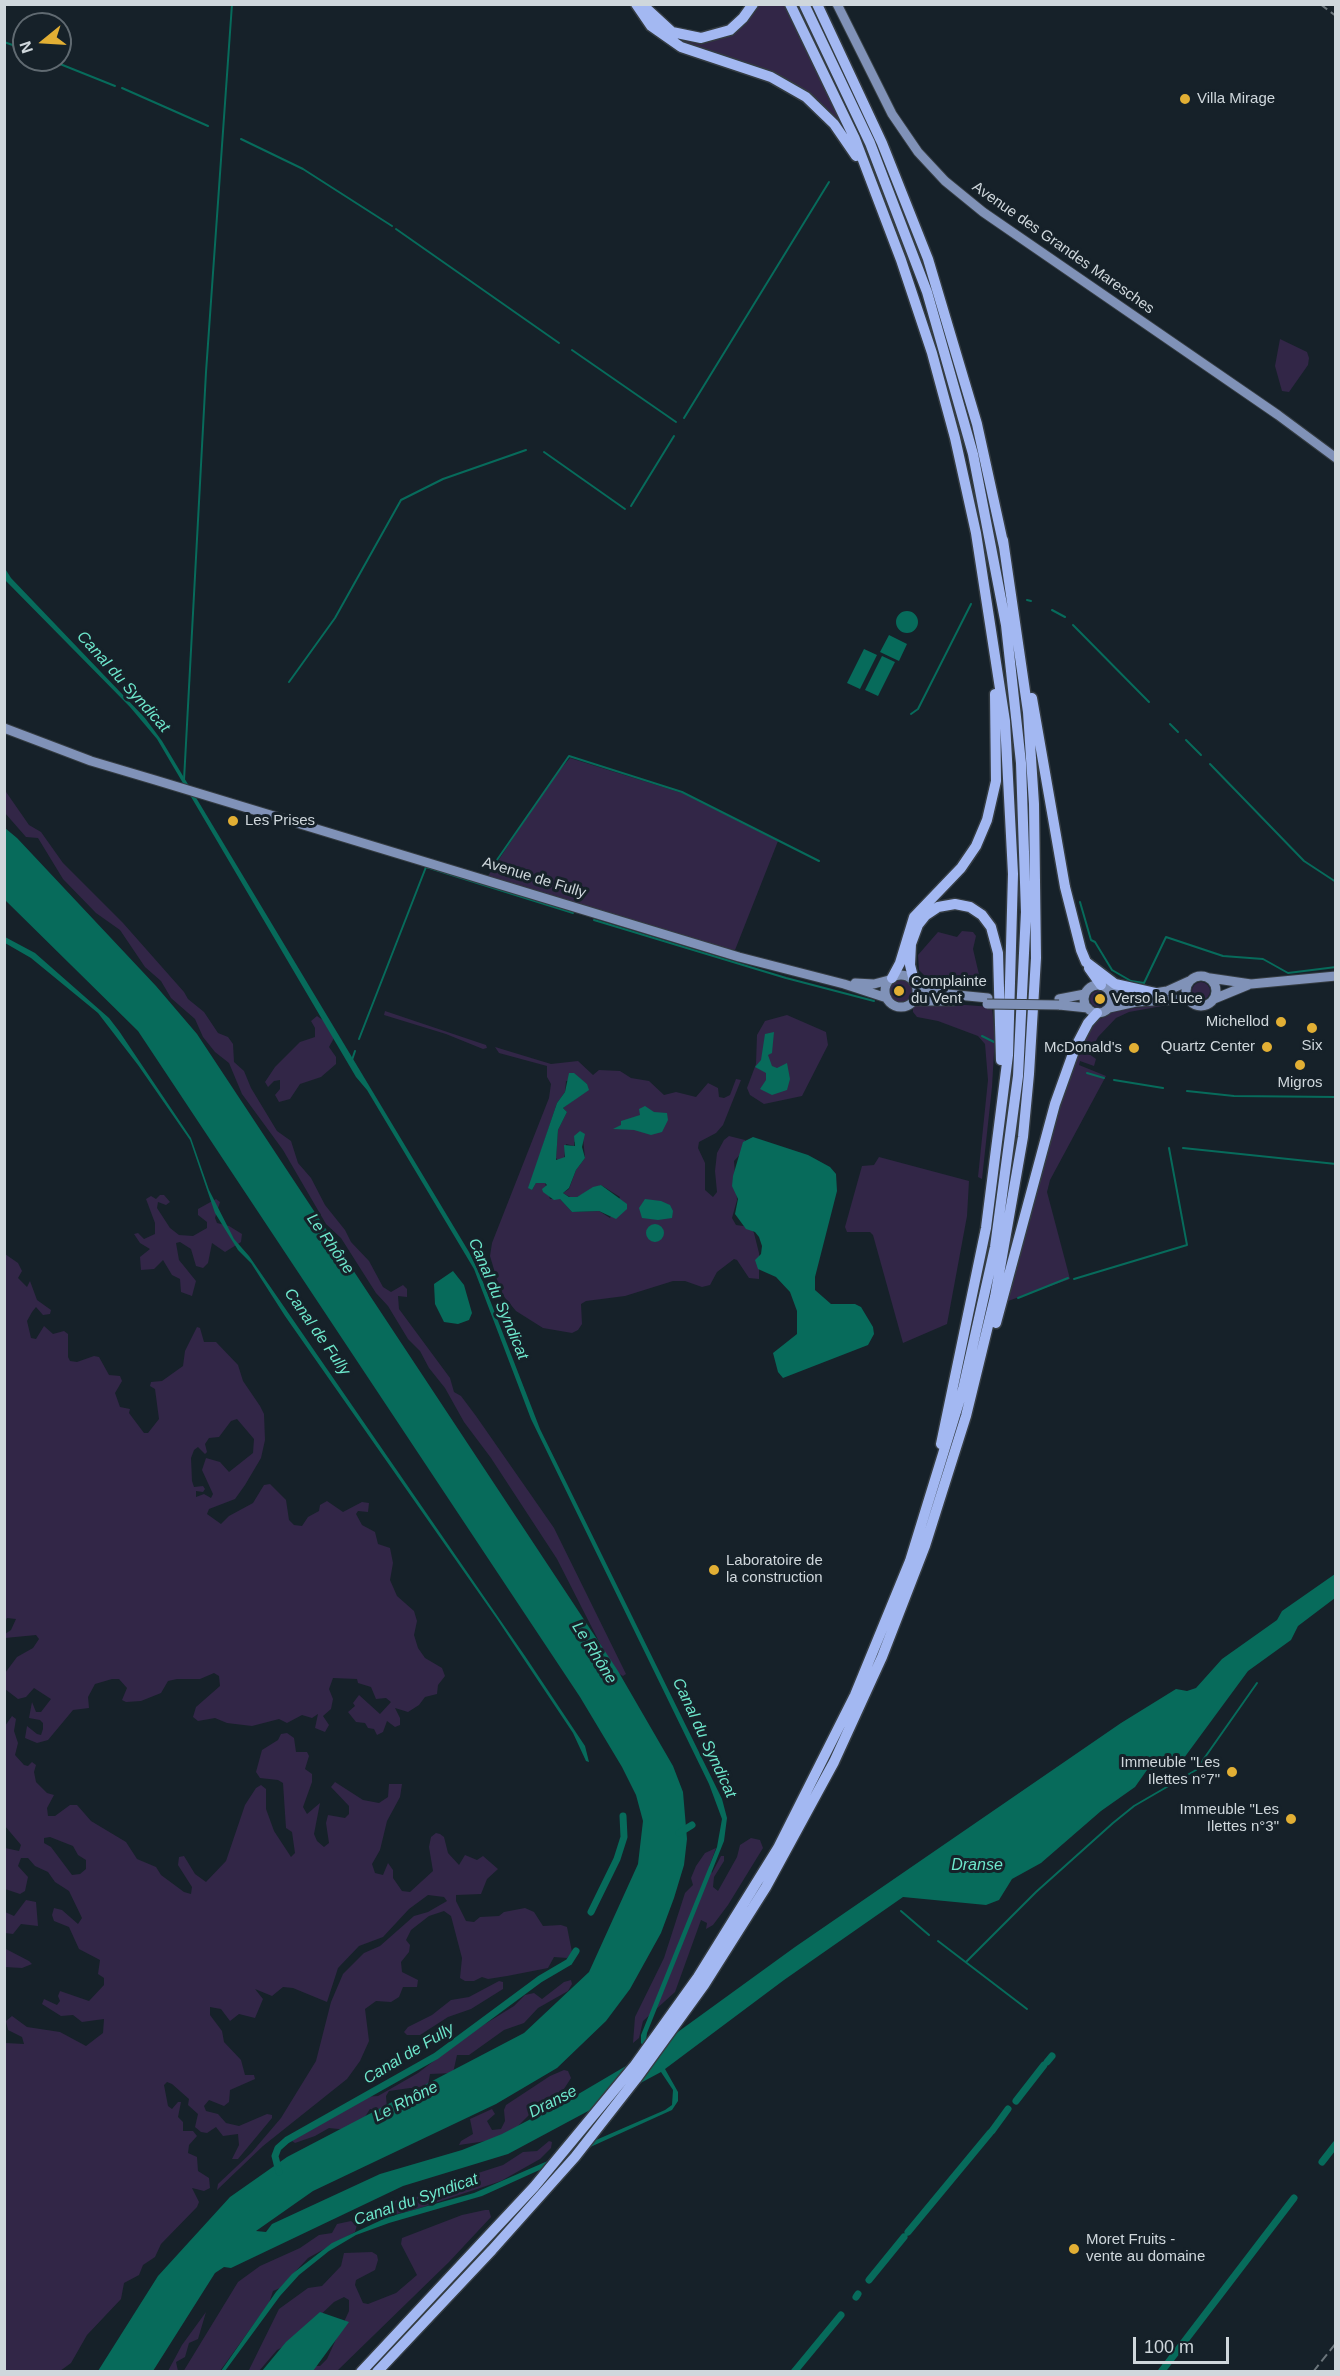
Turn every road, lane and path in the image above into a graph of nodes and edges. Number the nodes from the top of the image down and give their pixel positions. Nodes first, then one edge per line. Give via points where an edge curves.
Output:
1 (636, 4) edge
2 (644, 4) edge
3 (753, 4) edge
4 (790, 4) edge
5 (804, 4) edge
6 (817, 4) edge
7 (837, 4) edge
8 (883, 212) junction
9 (1335, 458) edge
10 (1003, 540) junction
11 (988, 598) junction
12 (4, 728) edge
13 (1086, 962) junction
14 (1335, 976) edge
15 (1210, 978) junction
16 (891, 979) junction
17 (1189, 981) junction
18 (915, 982) junction
19 (844, 984) junction
20 (1251, 984) junction
21 (1105, 988) junction
22 (1155, 993) junction
23 (1085, 994) junction
24 (887, 998) junction
25 (1188, 999) junction
26 (1214, 1000) junction
27 (914, 1001) junction
28 (988, 1001) junction
29 (1059, 1002) junction
30 (1109, 1008) junction
31 (1092, 1011) junction
32 (996, 1165) junction
33 (951, 1467) junction
34 (921, 1529) junction
35 (588, 2132) junction
36 (361, 2372) edge
37 (376, 2372) edge

1 - 8 highway via 651,26 673,42 771,77 814,103 852,149
2 - 3 highway via 669,30 701,38 730,30
4 - 8 highway via 847,121
5 - 34 highway via 856,110 888,187 947,355 976,465 996,566 1011,659 1021,763 1025,952 1011,1144 976,1337
6 - 10 highway via 878,132 928,260 969,393
7 - 9 main road, Avenue des Grandes Maresches via 899,126 954,189
8 - 11 highway via 944,397 968,492
10 - 13 highway via 1065,887
10 - 33 highway via 1032,762 1037,876 1034,1007 1023,1137 1004,1249
11 - 16 highway via 996,741 996,781 990,811 966,861 912,921
11 - 32 highway via 1007,745 1013,882 1010,1016
12 - 19 main road, Avenue de Fully via 170,785 740,957
13 - 21 highway
13 - 22 highway via 1115,984
14 - 20 main road
15 - 17 main road via 1198,976
15 - 20 main road
15 - 26 main road via 1216,988
16 - 18 main road via 903,975
16 - 19 main road, Avenue de Fully via 874,984
16 - 24 main road via 885,988
17 - 22 main road
17 - 25 main road
18 - 27 main road via 918,993
18 - 28 main road via 938,993
18 - 32 highway via 910,965 911,944 928,913 944,905 959,904 976,910 987,921 997,947 1001,1054
19 - 24 main road, Avenue de Fully
20 - 26 main road
21 - 22 main road via 1128,996
21 - 23 main road via 1092,986
21 - 30 main road via 1112,1001
23 - 29 main road
23 - 31 main road via 1084,1002
24 - 27 main road via 892,1005 901,1007
25 - 26 main road via 1202,1006
25 - 30 main road
27 - 28 main road
28 - 29 main road, bridge
29 - 31 main road
30 - 31 main road
31 - 33 highway via 1055,1104 978,1385
32 - 34 highway via 972,1300
33 - 35 highway via 902,1609 834,1762 766,1887 681,2018
34 - 35 highway via 855,1695 800,1808 733,1923
35 - 36 highway
35 - 37 highway via 531,2208

